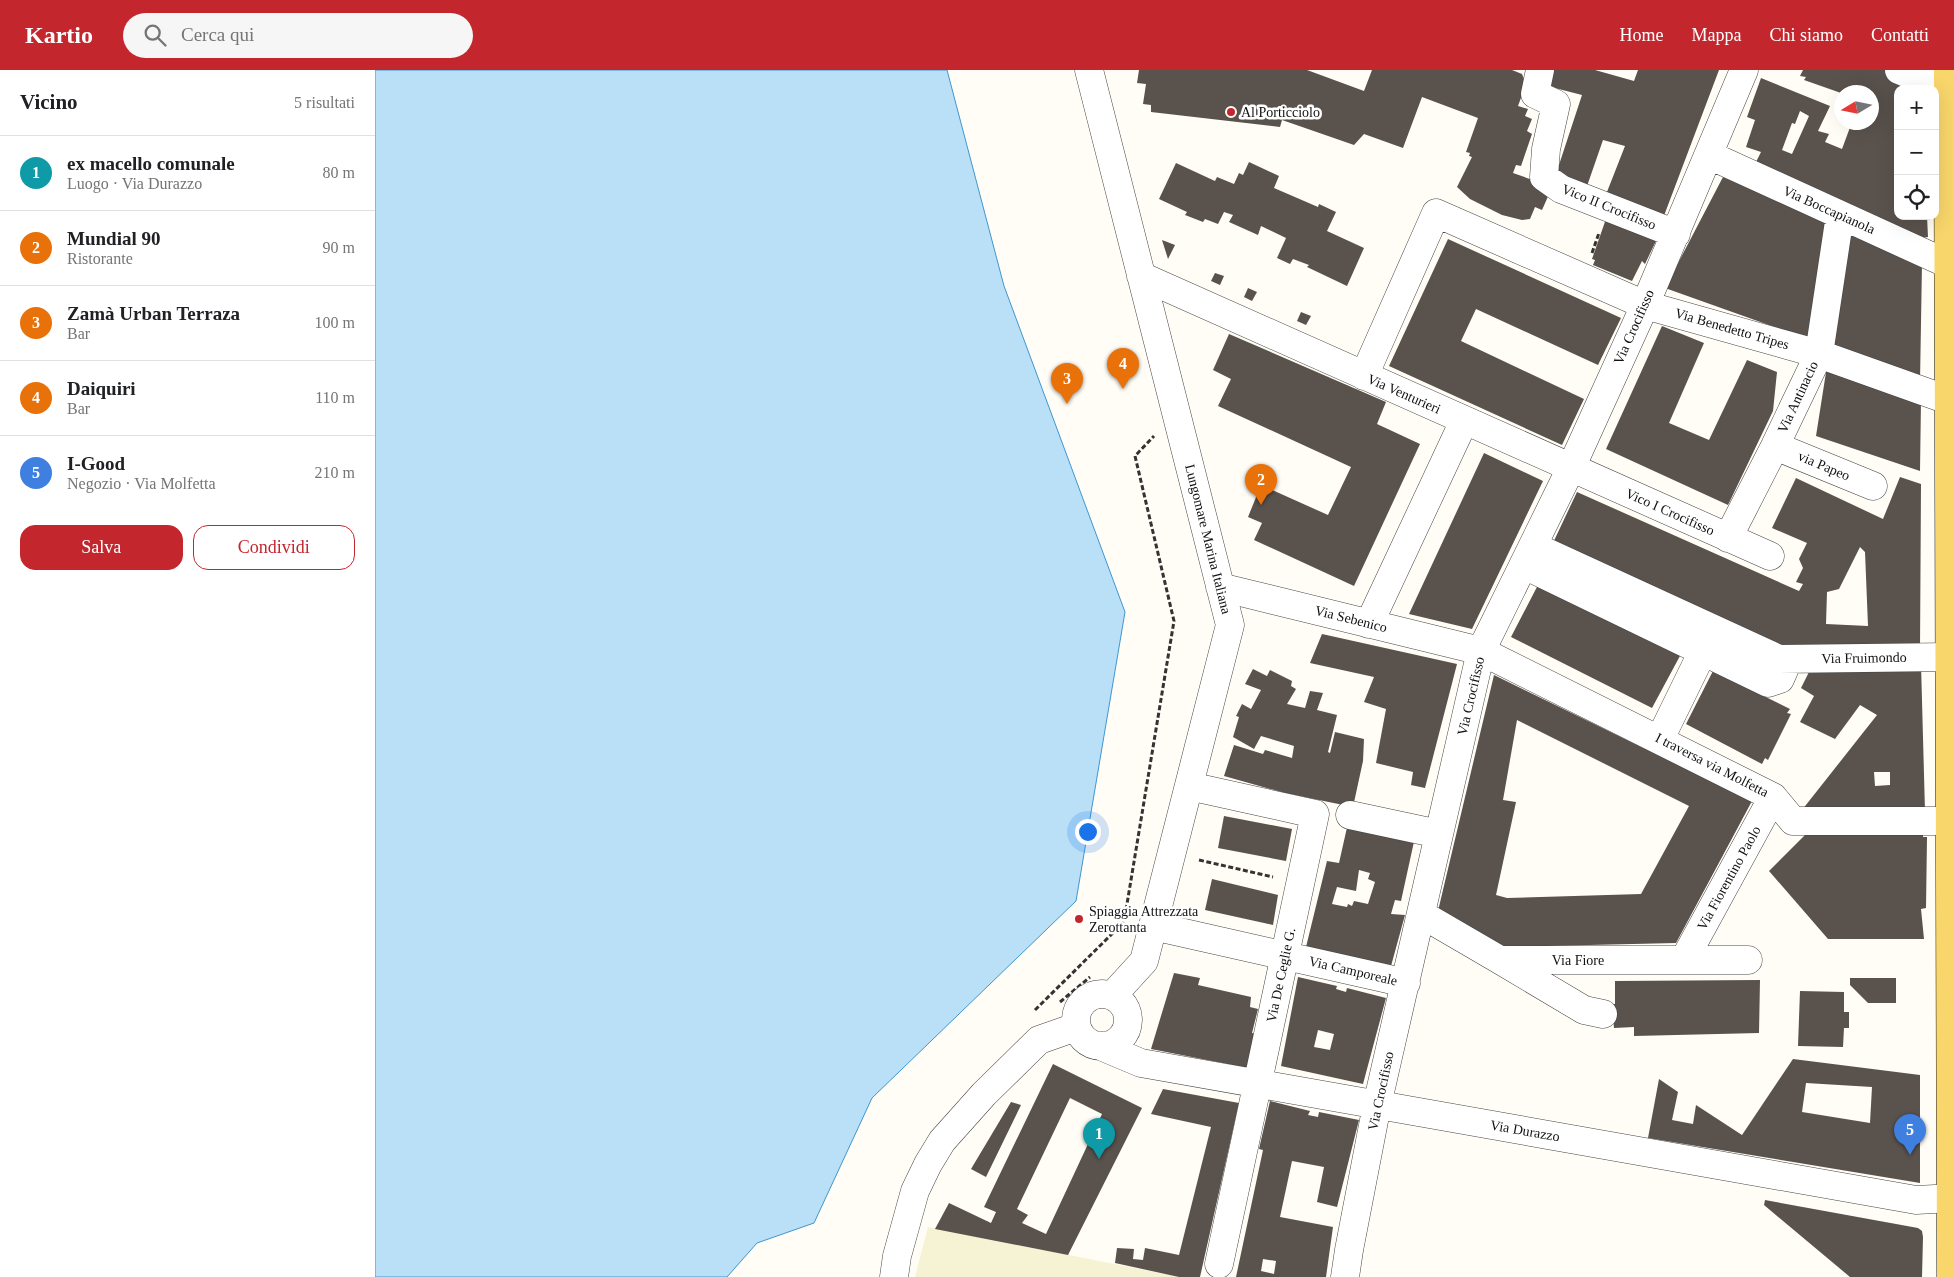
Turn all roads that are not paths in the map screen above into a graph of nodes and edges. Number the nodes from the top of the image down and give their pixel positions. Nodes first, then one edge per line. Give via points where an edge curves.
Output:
1 (1089, 70) edge
2 (1540, 70) edge
3 (1744, 70) edge
4 (1899, 70) edge
5 (1949, 93) edge
6 (1709, 155) junction
7 (1840, 215) junction
8 (1676, 234) junction
9 (1950, 258) edge
10 (1141, 276) junction
11 (1645, 305) junction
12 (1819, 354) junction
13 (1364, 376) junction
14 (1950, 386) edge
15 (1464, 421) junction
16 (1775, 446) junction
17 (1571, 468) junction
18 (1873, 486) dead end
19 (1951, 492) edge
20 (1728, 538) junction
21 (1528, 556) junction
22 (1770, 556) dead end
23 (1220, 587) junction
24 (1369, 624) junction
25 (1481, 651) junction
26 (1703, 651) junction
27 (1949, 657) junction
28 (1779, 660) junction
29 (1952, 710) edge
30 (1660, 739) junction
31 (1189, 786) junction
32 (1773, 797) junction
33 (1350, 815) dead end
34 (1950, 821) junction
35 (1439, 834) junction
36 (1952, 858) edge
37 (1421, 914) junction
38 (1153, 926) junction
39 (1285, 956) junction
40 (1952, 958) edge
41 (1500, 960) junction
42 (1684, 960) junction
43 (1748, 960) dead end
44 (1406, 984) junction
45 (1111, 996) junction
46 (1603, 1014) dead end
47 (1076, 1027) junction
48 (1103, 1047) junction
49 (1952, 1078) edge
50 (1258, 1084) junction
51 (1377, 1105) junction
52 (1952, 1198) edge
53 (1219, 1264) dead end
54 (894, 1277) edge
55 (1345, 1277) edge
56 (1951, 1277) edge

1 - 10 street, Lungomare Marina Italiana
2 - 8 street, Vico II Crocifisso via 1535,94 1556,104 1546,149 1544,177 1561,189
3 - 6 street, Via Crocifisso
4 - 5 street
5 - 9 main road
6 - 7 street, Via Boccapianola
6 - 8 street, Via Crocifisso
7 - 9 street, Via Boccapianola
7 - 12 street, Via Antinacio
8 - 11 street, Via Crocifisso
9 - 14 main road
10 - 13 street, Via Venturieri
10 - 23 street, Lungomare Marina Italiana
11 - 12 street, Via Benedetto Tripes
11 - 13 street, Via Benedetto Tripes via 1436,213
11 - 17 street, Via Crocifisso
12 - 14 street, Via Benedetto Tripes
12 - 16 street, Via Antinacio
13 - 15 street, Via Venturieri
14 - 19 main road
15 - 17 street, Via Venturieri
15 - 24 street
16 - 18 street, via Papeo
16 - 20 street, Via Antinacio
17 - 20 street, Vico I Crocifisso
17 - 21 street, Via Crocifisso
19 - 27 main road
20 - 22 street, Vico I Crocifisso
21 - 25 street, Via Crocifisso
21 - 26 street
21 - 28 street
23 - 24 street, Via Sebenico
23 - 31 street, Lungomare Marina Italiana via 1230,625
24 - 25 street, Via Sebenico
25 - 30 street, I traversa via Molfetta
25 - 35 street, Via Crocifisso
26 - 28 street via 1768,683 1780,679 1784,670
26 - 30 street
27 - 28 street, Via Fruimondo
27 - 29 main road
29 - 34 main road
30 - 32 street, I traversa via Molfetta
31 - 38 street, Lungomare Marina Italiana
31 - 39 street, Via De Ceglie G. via 1315,814
32 - 34 street, I traversa via Molfetta via 1793,821
32 - 42 street, Via Fiorentino Paolo
33 - 35 street
34 - 36 main road
35 - 37 street, Via Crocifisso
36 - 40 main road
37 - 41 street
37 - 44 street, Via Crocifisso
38 - 39 street, Via Camporeale
38 - 45 street, Lungomare Marina Italiana via 1144,961
39 - 44 street, Via Camporeale
39 - 50 street, Via De Ceglie G.
40 - 49 main road
41 - 42 street, Via Fiore
41 - 46 street via 1584,1010
42 - 43 street, Via Fiore
44 - 51 street, Via Crocifisso
45 - 47 street via 1087,998 1077,1011
45 - 48 street via 1125,1007 1128,1024 1119,1040
47 - 48 street via 1085,1041
47 - 54 street via 1039,1040 942,1141 915,1190
48 - 50 street, Via Durazzo via 1141,1063
49 - 52 main road
50 - 51 street, Via Durazzo
50 - 53 street, Via De Ceglie G.
51 - 52 street, Via Durazzo via 1916,1200
51 - 55 street, Via Crocifisso
52 - 56 main road

